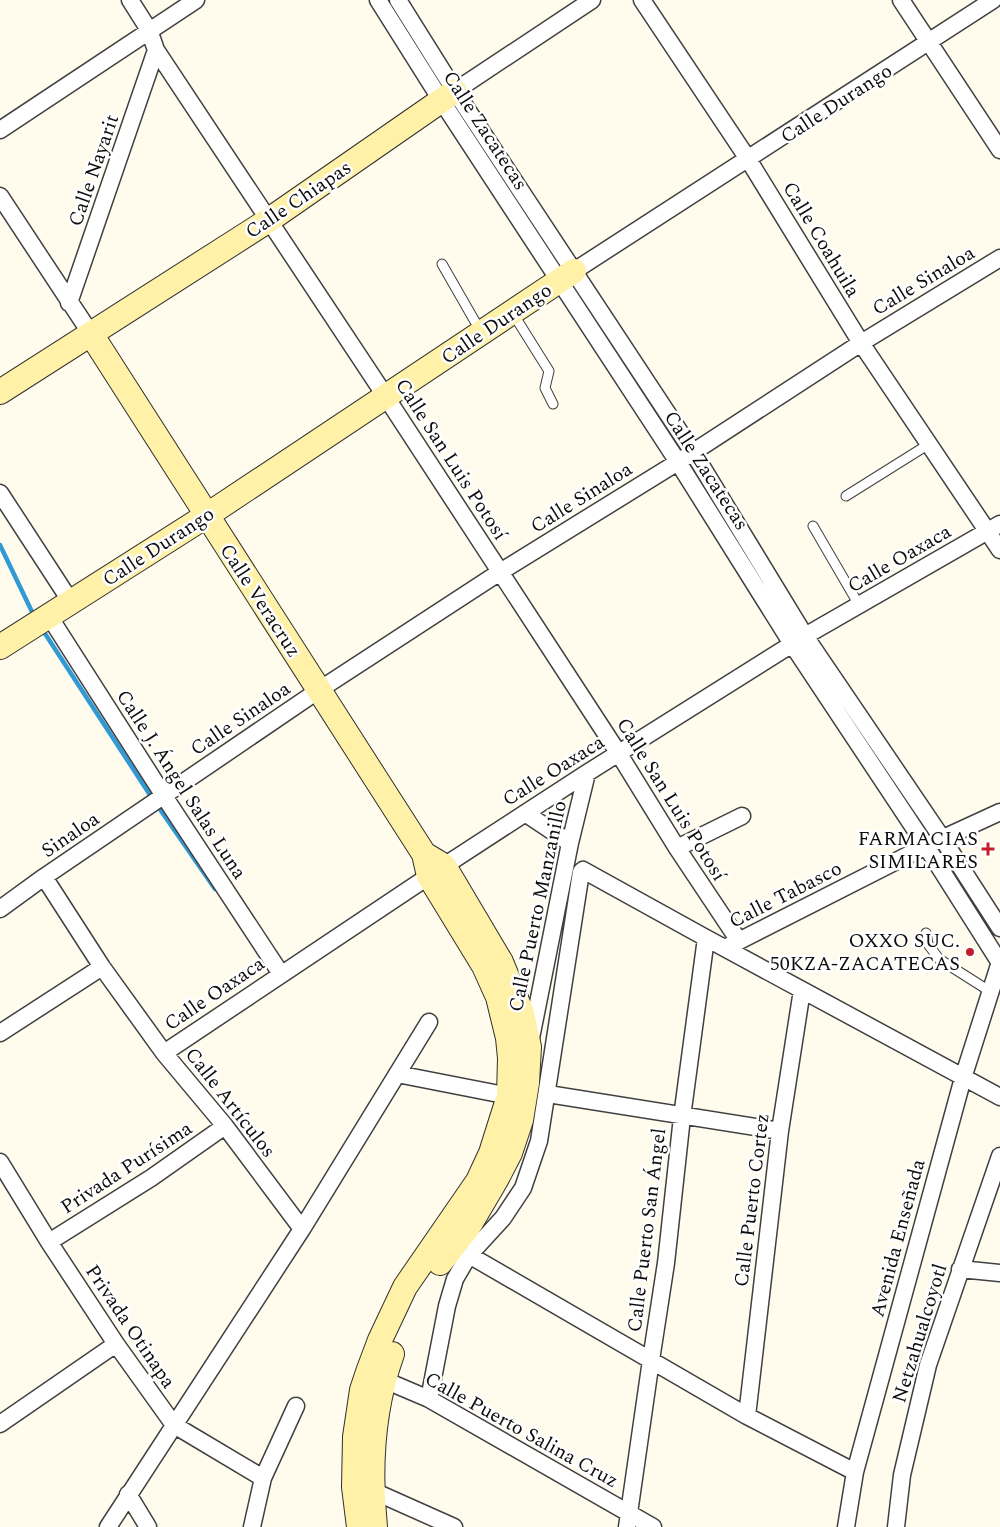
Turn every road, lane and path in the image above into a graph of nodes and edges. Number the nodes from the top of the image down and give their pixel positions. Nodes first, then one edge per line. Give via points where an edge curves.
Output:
1 (130, 0) edge
2 (196, 0) edge
3 (378, 0) edge
4 (398, 0) edge
5 (592, 0) edge
6 (642, 0) edge
7 (901, 0) edge
8 (993, 0) edge
9 (149, 30) junction
10 (929, 42) junction
11 (156, 50) junction
12 (448, 96) junction
13 (0, 130) edge
14 (1000, 150) edge
15 (748, 159) junction
16 (0, 196) edge
17 (270, 220) junction
18 (999, 263) edge
19 (442, 264) dead end
20 (566, 276) junction
21 (70, 303) junction
22 (512, 312) junction
23 (481, 332) junction
24 (91, 334) junction
25 (861, 343) junction
26 (0, 392) edge
27 (386, 397) junction
28 (553, 404) dead end
29 (929, 444) junction
30 (693, 452) junction
31 (678, 462) junction
32 (0, 493) edge
33 (846, 496) dead end
34 (206, 516) junction
35 (813, 526) dead end
36 (994, 528) edge
37 (1000, 550) edge
38 (500, 572) junction
39 (70, 602) junction
40 (859, 605) junction
41 (49, 616) junction
42 (799, 640) junction
43 (0, 647) edge
44 (319, 690) junction
45 (619, 754) junction
46 (587, 773) junction
47 (164, 796) junction
48 (1000, 812) edge
49 (525, 813) junction
50 (742, 816) dead end
51 (942, 838) junction
52 (570, 842) junction
53 (926, 846) junction
54 (677, 848) junction
55 (433, 865) junction
56 (44, 877) junction
57 (0, 909) edge
58 (1000, 928) edge
59 (926, 933) dead end
60 (706, 938) junction
61 (732, 945) junction
62 (1000, 962) edge
63 (102, 967) junction
64 (281, 974) junction
65 (802, 990) junction
66 (990, 992) junction
67 (509, 1004) junction
68 (428, 1022) dead end
69 (0, 1033) edge
70 (529, 1047) junction
71 (164, 1053) junction
72 (397, 1074) junction
73 (963, 1078) junction
74 (548, 1094) junction
75 (509, 1096) junction
76 (1000, 1097) edge
77 (682, 1116) junction
78 (225, 1126) junction
79 (780, 1131) junction
80 (1000, 1156) edge
81 (0, 1163) edge
82 (302, 1229) junction
83 (49, 1242) junction
84 (469, 1255) junction
85 (960, 1269) junction
86 (1000, 1273) edge
87 (116, 1344) junction
88 (651, 1360) junction
89 (376, 1376) junction
90 (429, 1399) junction
91 (296, 1406) dead end
92 (747, 1416) junction
93 (0, 1424) edge
94 (174, 1425) junction
95 (855, 1472) junction
96 (263, 1478) junction
97 (371, 1490) junction
98 (128, 1494) junction
99 (628, 1520) edge
100 (108, 1527) edge
101 (148, 1527) edge
102 (252, 1527) edge
103 (360, 1527) edge
104 (375, 1527) edge
105 (454, 1527) edge
106 (653, 1527) edge
107 (846, 1527) edge
108 (896, 1527) edge

1 - 9 street, Calle San Luis Potosí
2 - 9 street
3 - 12 street, Calle Zacatecas
4 - 12 street, Calle Zacatecas
5 - 12 street, Calle Chiapas
6 - 15 street, Calle Coahuila
7 - 10 street
8 - 10 street, Calle Durango
9 - 11 street, Calle San Luis Potosí
9 - 13 street
10 - 14 street
10 - 15 street, Calle Durango
11 - 17 street, Calle San Luis Potosí
11 - 21 street, Calle Nayarit
12 - 17 street, Calle Chiapas
12 - 20 street, Calle Zacatecas
15 - 20 street, Calle Durango
15 - 25 street, Calle Coahuila
16 - 21 street, Calle Veracruz
17 - 24 street, Calle Chiapas
17 - 27 street, Calle San Luis Potosí
18 - 25 street, Calle Sinaloa
19 - 23 lane
20 - 22 street, Calle Durango
20 - 30 street, Calle Zacatecas
20 - 31 street, Calle Zacatecas
21 - 24 street, Calle Veracruz
22 - 23 street, Calle Durango
22 - 28 lane via 548,371 545,388
23 - 27 street, Calle Durango
24 - 26 street, Calle Chiapas
24 - 34 street, Calle Veracruz
25 - 29 street, Calle Coahuila
25 - 30 street, Calle Sinaloa
27 - 34 street, Calle Durango
27 - 38 street, Calle San Luis Potosí
29 - 33 lane
29 - 36 street, Calle Coahuila
30 - 31 street, Calle Sinaloa
30 - 42 street, Calle Zacatecas
31 - 38 street, Calle Sinaloa
31 - 42 street, Calle Zacatecas
32 - 39 street
34 - 39 street, Calle Durango
34 - 44 street, Calle Veracruz
35 - 40 lane
36 - 37 street, Calle Coahuila
36 - 40 street, Calle Oaxaca
38 - 44 street, Calle Sinaloa
38 - 45 street, Calle San Luis Potosí
39 - 41 street, Calle Durango
40 - 42 street, Calle Oaxaca
41 - 43 street, Calle Durango
41 - 47 street, Calle J. Ángel Salas Luna
42 - 45 street, Calle Oaxaca
42 - 51 street, Calle Zacatecas
42 - 53 street, Calle Zacatecas
44 - 47 street, Calle Sinaloa
44 - 55 street, Calle Veracruz
45 - 46 street, Calle Oaxaca
45 - 54 street, Calle San Luis Potosí
46 - 49 street, Calle Oaxaca
46 - 52 street, Calle Puerto Manzanillo
47 - 56 street, Sinaloa
47 - 64 street, Calle J. Ángel Salas Luna
48 - 51 street, Calle Tabasco
49 - 52 street
49 - 55 street, Calle Oaxaca
50 - 54 street
51 - 53 street, Calle Tabasco
51 - 58 street, Calle Zacatecas
52 - 70 street, Calle Puerto Manzanillo
53 - 61 street, Calle Tabasco
53 - 62 street, Calle Zacatecas
54 - 61 street, Calle San Luis Potosí
55 - 64 street, Calle Oaxaca
55 - 67 street, Calle Veracruz via 501,962
56 - 57 street, Sinaloa
56 - 63 street, Calle Artículos
59 - 66 lane via 928,944 939,959
60 - 61 street
60 - 74 street via 582,870
60 - 77 street, Calle Puerto San Ángel
61 - 65 street
62 - 66 street, Avenida Enseñada
63 - 69 street
63 - 71 street, Calle Artículos
64 - 71 street, Calle Oaxaca
65 - 73 street
65 - 79 street, Calle Puerto Cortez
66 - 73 street, Avenida Enseñada
67 - 70 street via 522,1013
67 - 75 street
68 - 72 street
70 - 89 street via 521,1120 510,1152 469,1226 439,1264 417,1300
71 - 78 street, Calle Artículos
72 - 75 street
72 - 82 street
73 - 76 street
73 - 95 street, Avenida Enseñada
74 - 77 street
74 - 84 street via 539,1141 523,1188 503,1218
75 - 89 street via 491,1153 478,1181 406,1287 380,1340
77 - 79 street
77 - 88 street, Calle Puerto San Ángel via 666,1264
78 - 82 street, Calle Artículos
78 - 83 street, Privada Purísima via 151,1178
79 - 92 street, Calle Puerto Cortez
80 - 85 street, Netzahualcoyotl
81 - 83 street, Privada Otinapa
82 - 94 street
83 - 87 street, Privada Otinapa
84 - 88 street
84 - 90 street via 455,1279 447,1306
85 - 86 street
85 - 108 street, Netzahualcoyotl via 928,1365 902,1475
87 - 93 street
87 - 94 street, Privada Otinapa
88 - 92 street
88 - 99 street, Calle Puerto San Ángel
89 - 90 street, Calle Puerto Salina Cruz
89 - 97 street
89 - 103 street via 362,1390 356,1437 354,1487
90 - 99 street, Calle Puerto Salina Cruz
91 - 96 street
92 - 95 street
94 - 96 street, Privada Otinapa
94 - 98 street
95 - 107 street, Avenida Enseñada
96 - 102 street
97 - 104 street
97 - 105 street
98 - 100 street
98 - 101 street
99 - 106 street, Calle Puerto Salina Cruz

